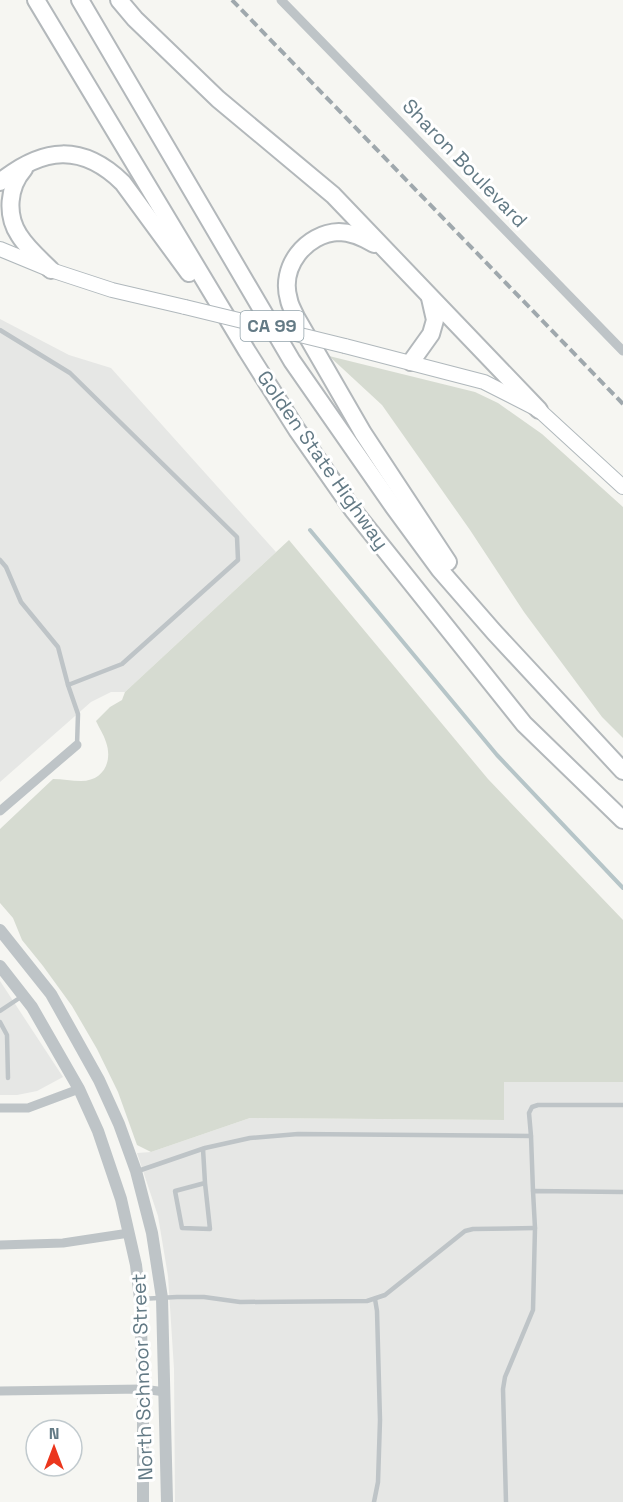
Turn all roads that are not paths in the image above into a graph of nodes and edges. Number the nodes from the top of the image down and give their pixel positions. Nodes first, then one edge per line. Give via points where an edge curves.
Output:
1 (36, 0) edge
2 (80, 0) edge
3 (119, 0) edge
4 (281, 0) edge
5 (27, 164) junction
6 (0, 182) edge
7 (381, 247) junction
8 (0, 249) edge
9 (51, 270) junction
10 (430, 297) junction
11 (0, 330) edge
12 (247, 351) junction
13 (623, 351) edge
14 (411, 362) junction
15 (539, 410) junction
16 (623, 487) edge
17 (0, 560) edge
18 (494, 632) junction
19 (68, 685) junction
20 (77, 745) joint
21 (623, 771) edge
22 (2, 806) edge
23 (623, 820) edge
24 (0, 930) edge
25 (0, 966) edge
26 (23, 995) junction
27 (0, 1011) edge
28 (0, 1022) edge
29 (8, 1078) dead end
30 (79, 1089) junction
31 (623, 1105) edge
32 (0, 1108) edge
33 (531, 1136) junction
34 (203, 1149) junction
35 (136, 1171) junction
36 (205, 1183) junction
37 (533, 1191) junction
38 (623, 1192) edge
39 (535, 1228) junction
40 (129, 1233) junction
41 (0, 1245) edge
42 (162, 1298) junction
43 (140, 1299) junction
44 (375, 1299) junction
45 (143, 1389) junction
46 (0, 1390) edge
47 (165, 1392) junction
48 (143, 1502) edge
49 (167, 1502) edge
50 (374, 1502) edge
51 (506, 1502) edge

1 - 12 highway, Golden State Highway / CA 99
2 - 18 highway, Golden State Highway / CA 99 via 292,361 440,570
3 - 7 highway via 218,99 333,195
4 - 13 street, Sharon Boulevard
5 - 6 highway
5 - 9 highway via 11,194 12,221 17,234
5 - 12 highway via 51,154 67,153 82,155 111,171
7 - 10 highway
7 - 18 highway via 341,232 322,235 304,245 293,259 288,298 363,433
8 - 9 main road
9 - 14 main road, bridge via 112,290
10 - 14 highway via 433,327
10 - 15 highway
11 - 19 lane via 70,373 237,537 238,560 122,664
12 - 23 highway, Golden State Highway / CA 99 via 353,510 524,724
14 - 15 main road via 484,382
15 - 16 main road
17 - 19 lane via 21,602 58,647
18 - 21 highway, Golden State Highway / CA 99
19 - 20 lane via 78,714
20 - 22 street
24 - 35 street, North Schnoor Street via 51,994 99,1080
25 - 26 street, North Schnoor Street
26 - 27 lane
26 - 30 street, North Schnoor Street
28 - 29 lane via 7,1035
30 - 32 street via 28,1108
30 - 40 street, North Schnoor Street via 111,1166
31 - 33 lane via 532,1107
33 - 34 lane via 298,1134 250,1138
33 - 37 lane
34 - 35 lane
34 - 36 lane
35 - 42 street, North Schnoor Street via 152,1233
36 - 36 lane via 176,1191 183,1228 210,1229
37 - 38 lane
37 - 39 lane
39 - 44 lane via 465,1231
39 - 51 lane via 533,1310 503,1389
40 - 41 street via 63,1244
40 - 43 street, North Schnoor Street
42 - 43 lane
42 - 44 lane via 204,1297 240,1302
42 - 47 street, North Schnoor Street
43 - 45 street, North Schnoor Street
44 - 50 lane via 380,1420
45 - 46 street
45 - 47 street
45 - 48 street, North Schnoor Street
47 - 49 street, North Schnoor Street

